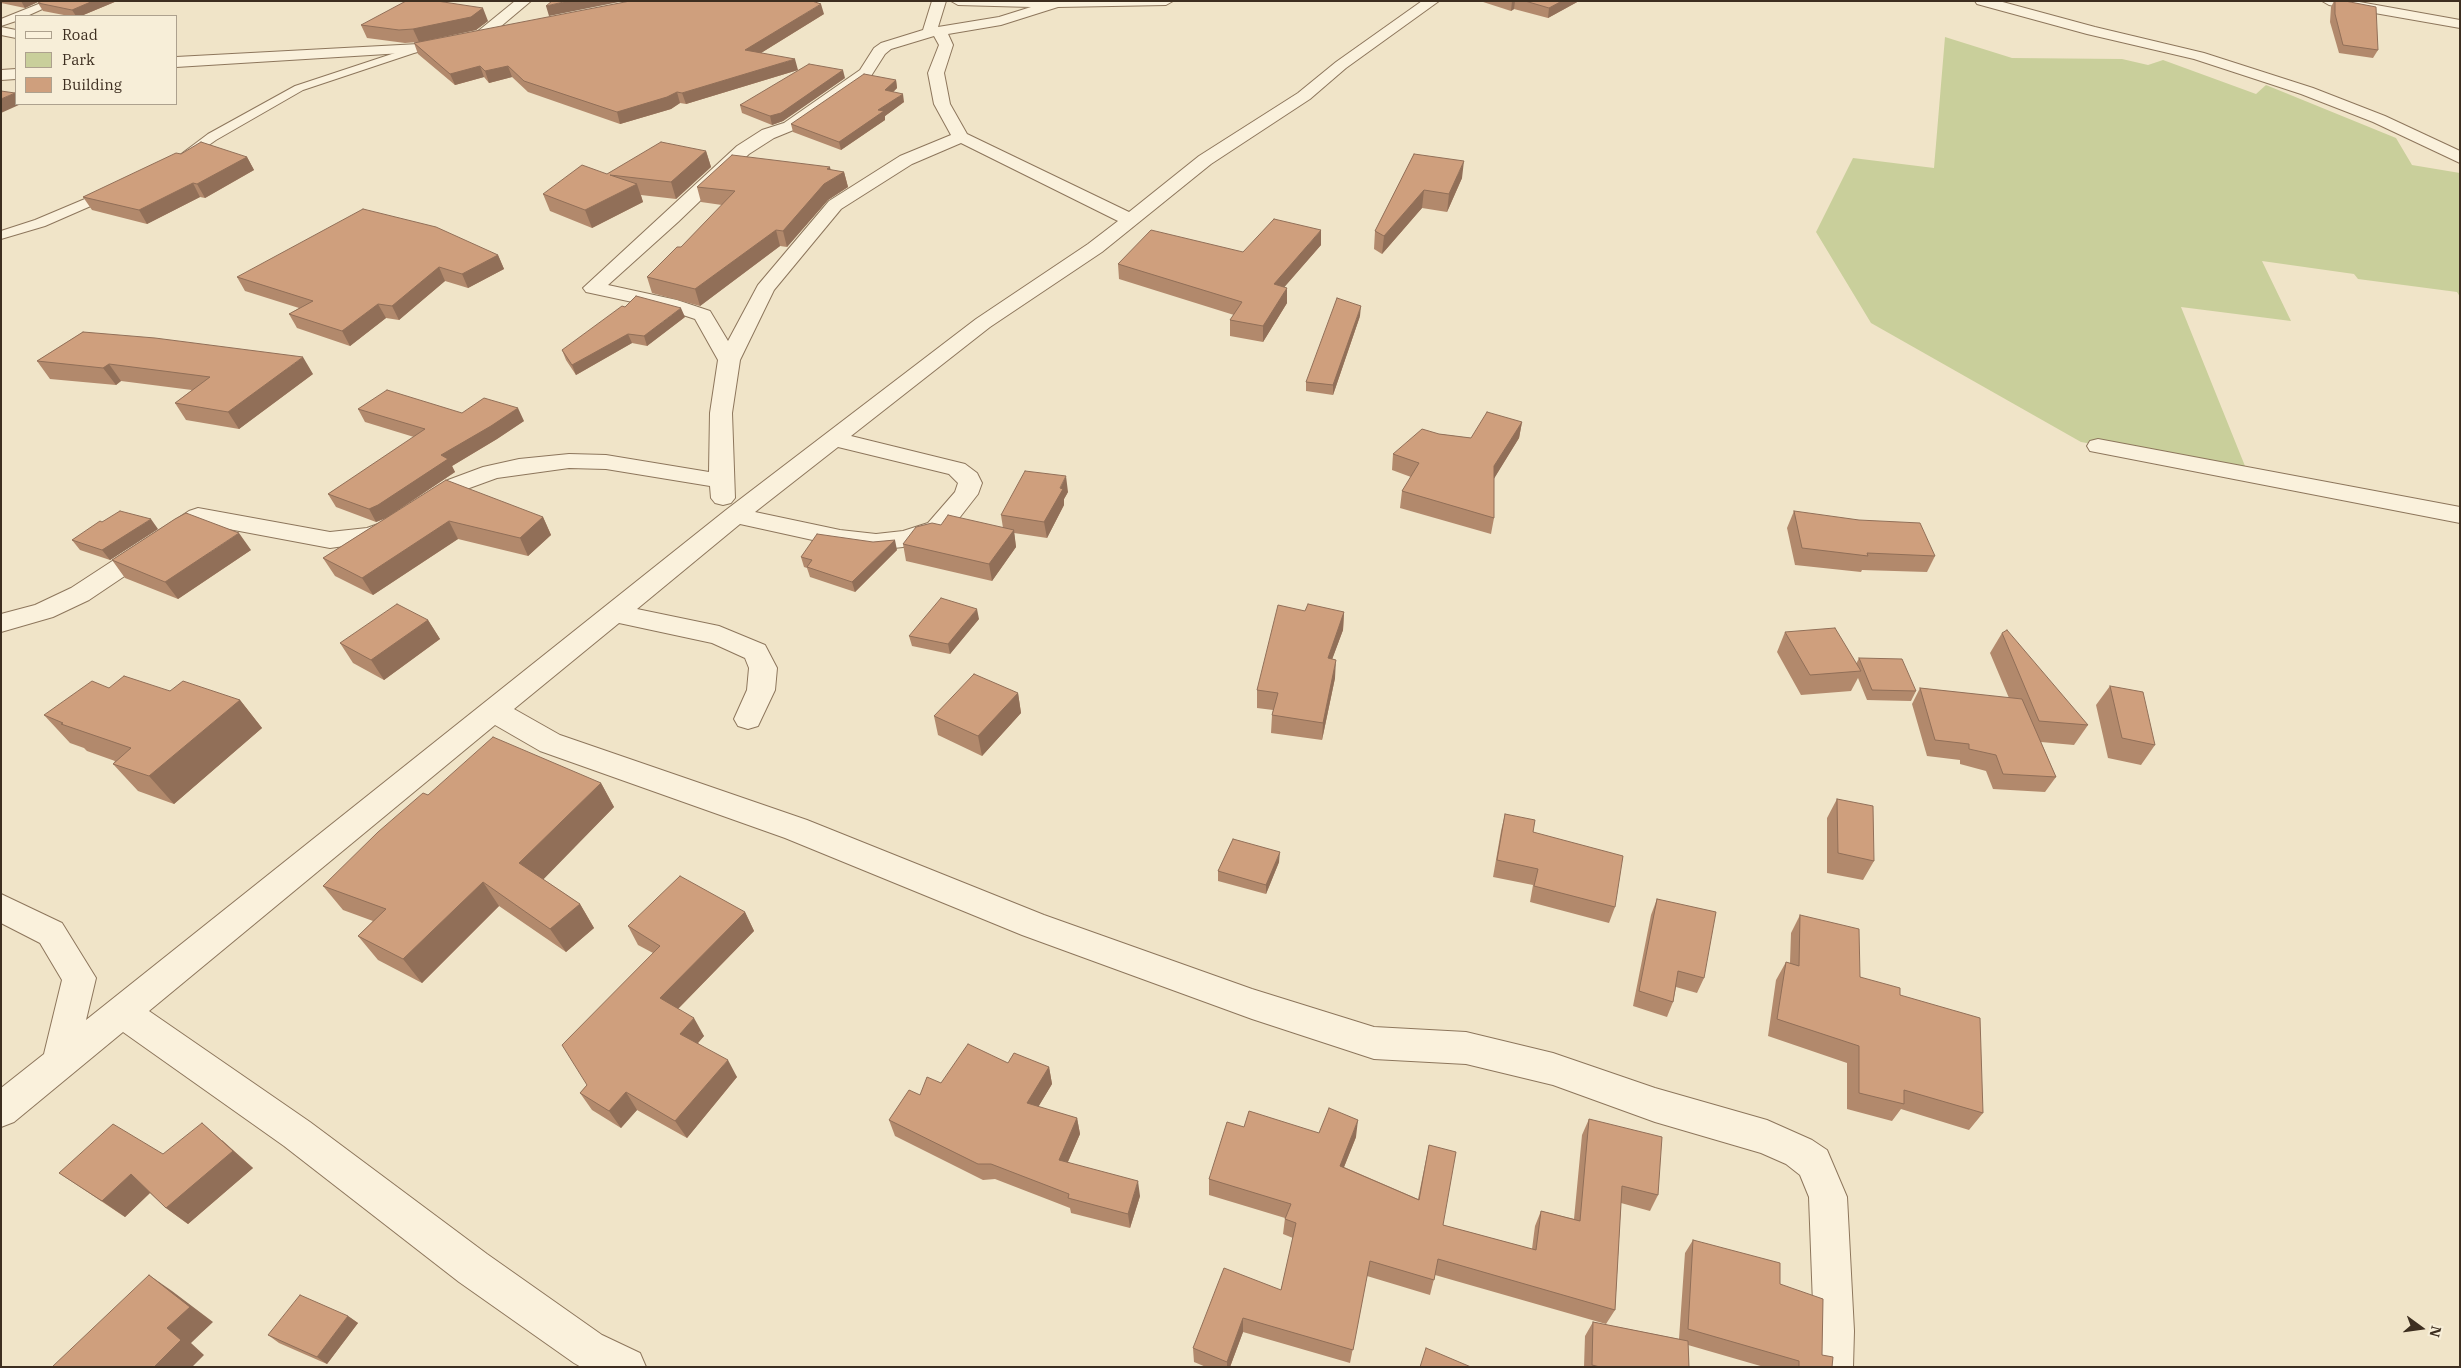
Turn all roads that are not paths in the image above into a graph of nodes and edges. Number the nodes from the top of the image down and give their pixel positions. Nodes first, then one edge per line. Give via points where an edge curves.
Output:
1 (56, 1) edge
2 (524, 1) edge
3 (938, 1) edge
4 (958, 1) edge
5 (1166, 1) edge
6 (1432, 1) edge
7 (1982, 1) edge
8 (2329, 1) edge
9 (1057, 3) junction
10 (23, 15) edge
11 (15, 18) edge
12 (1, 23) edge
13 (2460, 24) edge
14 (510, 30) edge
15 (1, 32) edge
16 (934, 32) junction
17 (15, 35) edge
18 (15, 35) edge
19 (482, 35) junction
20 (1, 36) edge
21 (182, 47) dead end
22 (419, 48) junction
23 (259, 58) junction
24 (178, 62) edge
25 (15, 74) edge
26 (1, 75) edge
27 (961, 137) junction
28 (2460, 158) edge
29 (169, 166) edge
30 (120, 188) edge
31 (1131, 220) junction
32 (1, 235) edge
33 (729, 360) junction
34 (834, 439) junction
35 (2098, 446) dead end
36 (721, 481) junction
37 (2460, 515) edge
38 (731, 519) junction
39 (615, 612) junction
40 (1, 623) edge
41 (494, 711) junction
42 (748, 719) dead end
43 (1, 907) edge
44 (123, 1012) junction
45 (59, 1063) junction
46 (1, 1110) edge
47 (626, 1367) edge
48 (1832, 1367) edge

1 - 10 lane
2 - 19 street
3 - 16 street
4 - 9 street
5 - 9 street
6 - 31 street via 1341,64 1296,102 1205,160
7 - 28 street via 2199,56 2298,88 2379,119
8 - 13 street
9 - 16 street via 1001,21
11 - 12 lane
14 - 19 street
15 - 17 street
16 - 27 street via 946,45 936,73 942,104
16 - 33 street via 886,46 878,51 866,72 857,79 790,126 768,134 743,150 593,288 670,304 703,315
18 - 20 street
19 - 22 street
21 - 23 street
22 - 23 street
22 - 29 lane via 299,88 212,137
23 - 24 street
25 - 26 street
27 - 31 street
27 - 33 street via 906,160 835,205 765,289
30 - 32 lane via 40,223
31 - 34 street via 983,323
33 - 36 street via 721,413
34 - 38 street
34 - 38 street via 957,469 969,478 966,494 937,529 903,540 876,542 840,538
35 - 37 street
36 - 38 street
36 - 40 street via 606,462 569,460 518,466 456,485 396,525 371,535 330,540 198,516 80,594 44,611
38 - 39 street
39 - 41 street
39 - 42 street via 719,635 756,652 763,668 761,690
41 - 44 street
41 - 48 street via 550,743 796,829 1033,925 1252,1004 1374,1043 1466,1048 1553,1069 1655,1105 1767,1137 1799,1152 1814,1163 1828,1197 1834,1331
43 - 45 street via 51,932 79,978
44 - 45 street
44 - 47 street via 297,1134 473,1268 588,1349
45 - 46 street

